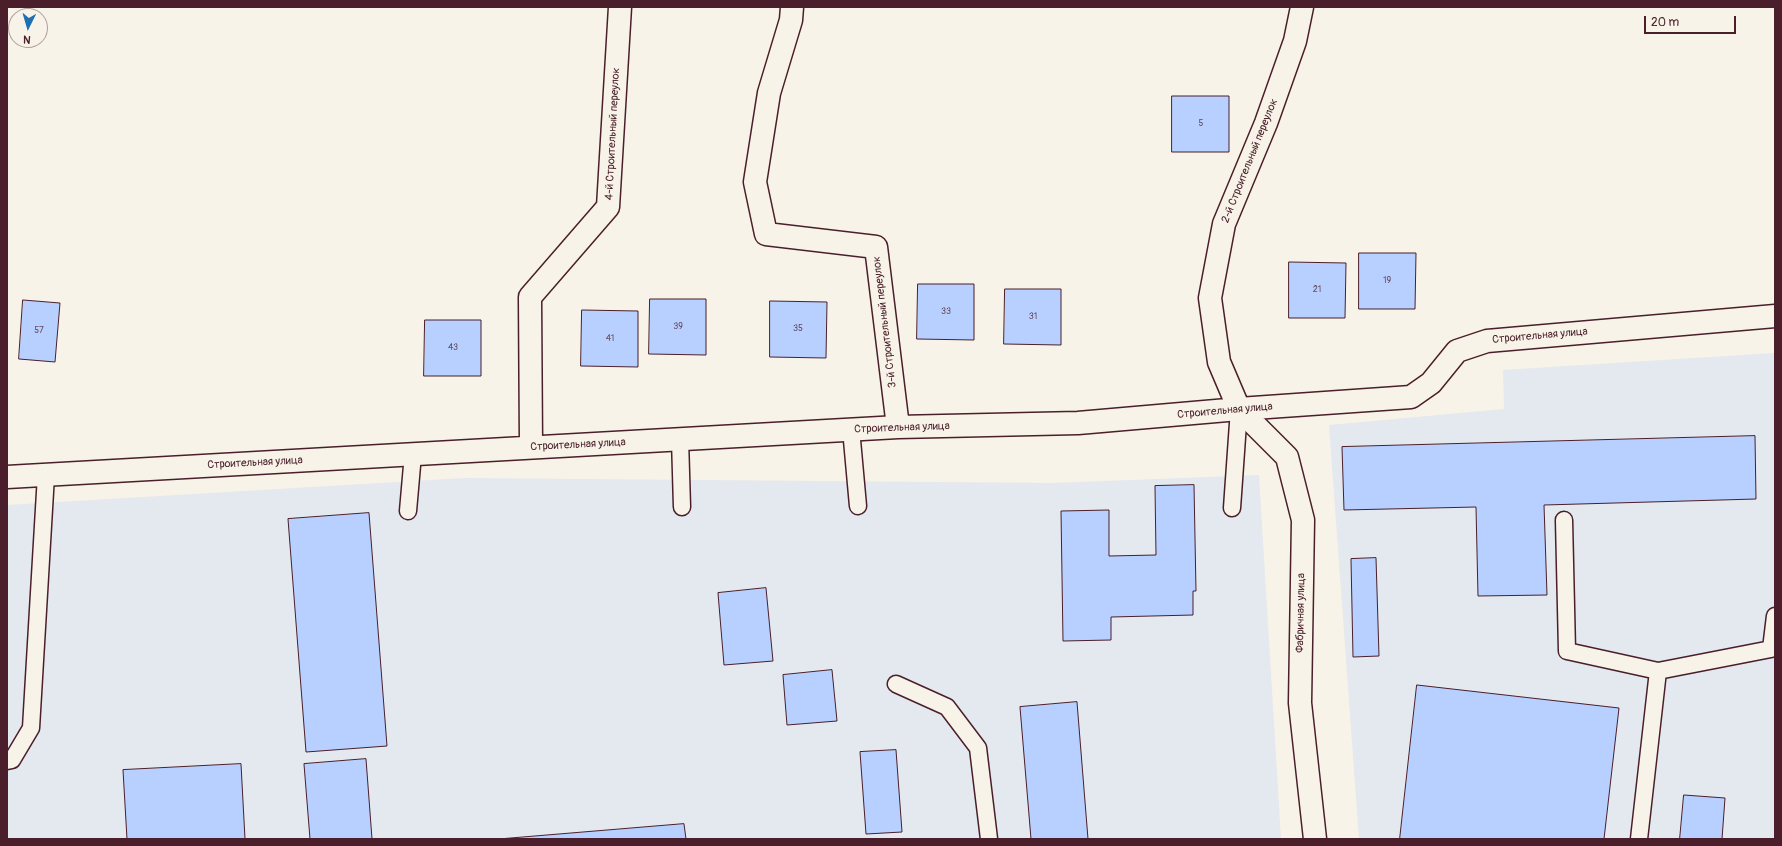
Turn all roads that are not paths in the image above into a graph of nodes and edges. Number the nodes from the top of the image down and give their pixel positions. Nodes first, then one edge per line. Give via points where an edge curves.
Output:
1 (620, 7) edge
2 (792, 7) edge
3 (1302, 7) edge
4 (1775, 316) edge
5 (1239, 409) junction
6 (898, 427) junction
7 (851, 429) junction
8 (680, 439) junction
9 (531, 448) junction
10 (413, 454) junction
11 (46, 475) junction
12 (7, 477) edge
13 (858, 506) dead end
14 (682, 507) dead end
15 (1232, 508) dead end
16 (408, 510) dead end
17 (1564, 520) dead end
18 (1775, 616) edge
19 (1658, 671) junction
20 (896, 684) dead end
21 (7, 761) edge
22 (989, 839) edge
23 (1314, 839) edge
24 (1639, 839) edge

1 - 9 street, 4-й Строительный переулок via 608,207 530,297
2 - 6 street, 3-й Строительный переулок via 791,20 769,93 755,182 766,234 876,247
3 - 5 street, 2-й Строительный переулок via 1295,41 1266,123 1224,224 1210,298 1219,362
4 - 5 street, Строительная улица via 1487,341 1457,351 1431,383 1411,397
5 - 6 street, Строительная улица via 1078,423
5 - 15 lane
5 - 23 street, Фабричная улица via 1287,457 1303,520 1300,703
6 - 7 street, Строительная улица
7 - 8 street, Строительная улица
7 - 13 lane
8 - 9 street, Строительная улица
8 - 14 lane
9 - 10 street, Строительная улица
10 - 11 street, Строительная улица
10 - 16 lane
11 - 12 street, Строительная улица
11 - 21 lane via 31,728 12,760
17 - 19 lane via 1567,651
18 - 19 lane via 1771,649
19 - 24 lane
20 - 22 lane via 947,707 978,748

